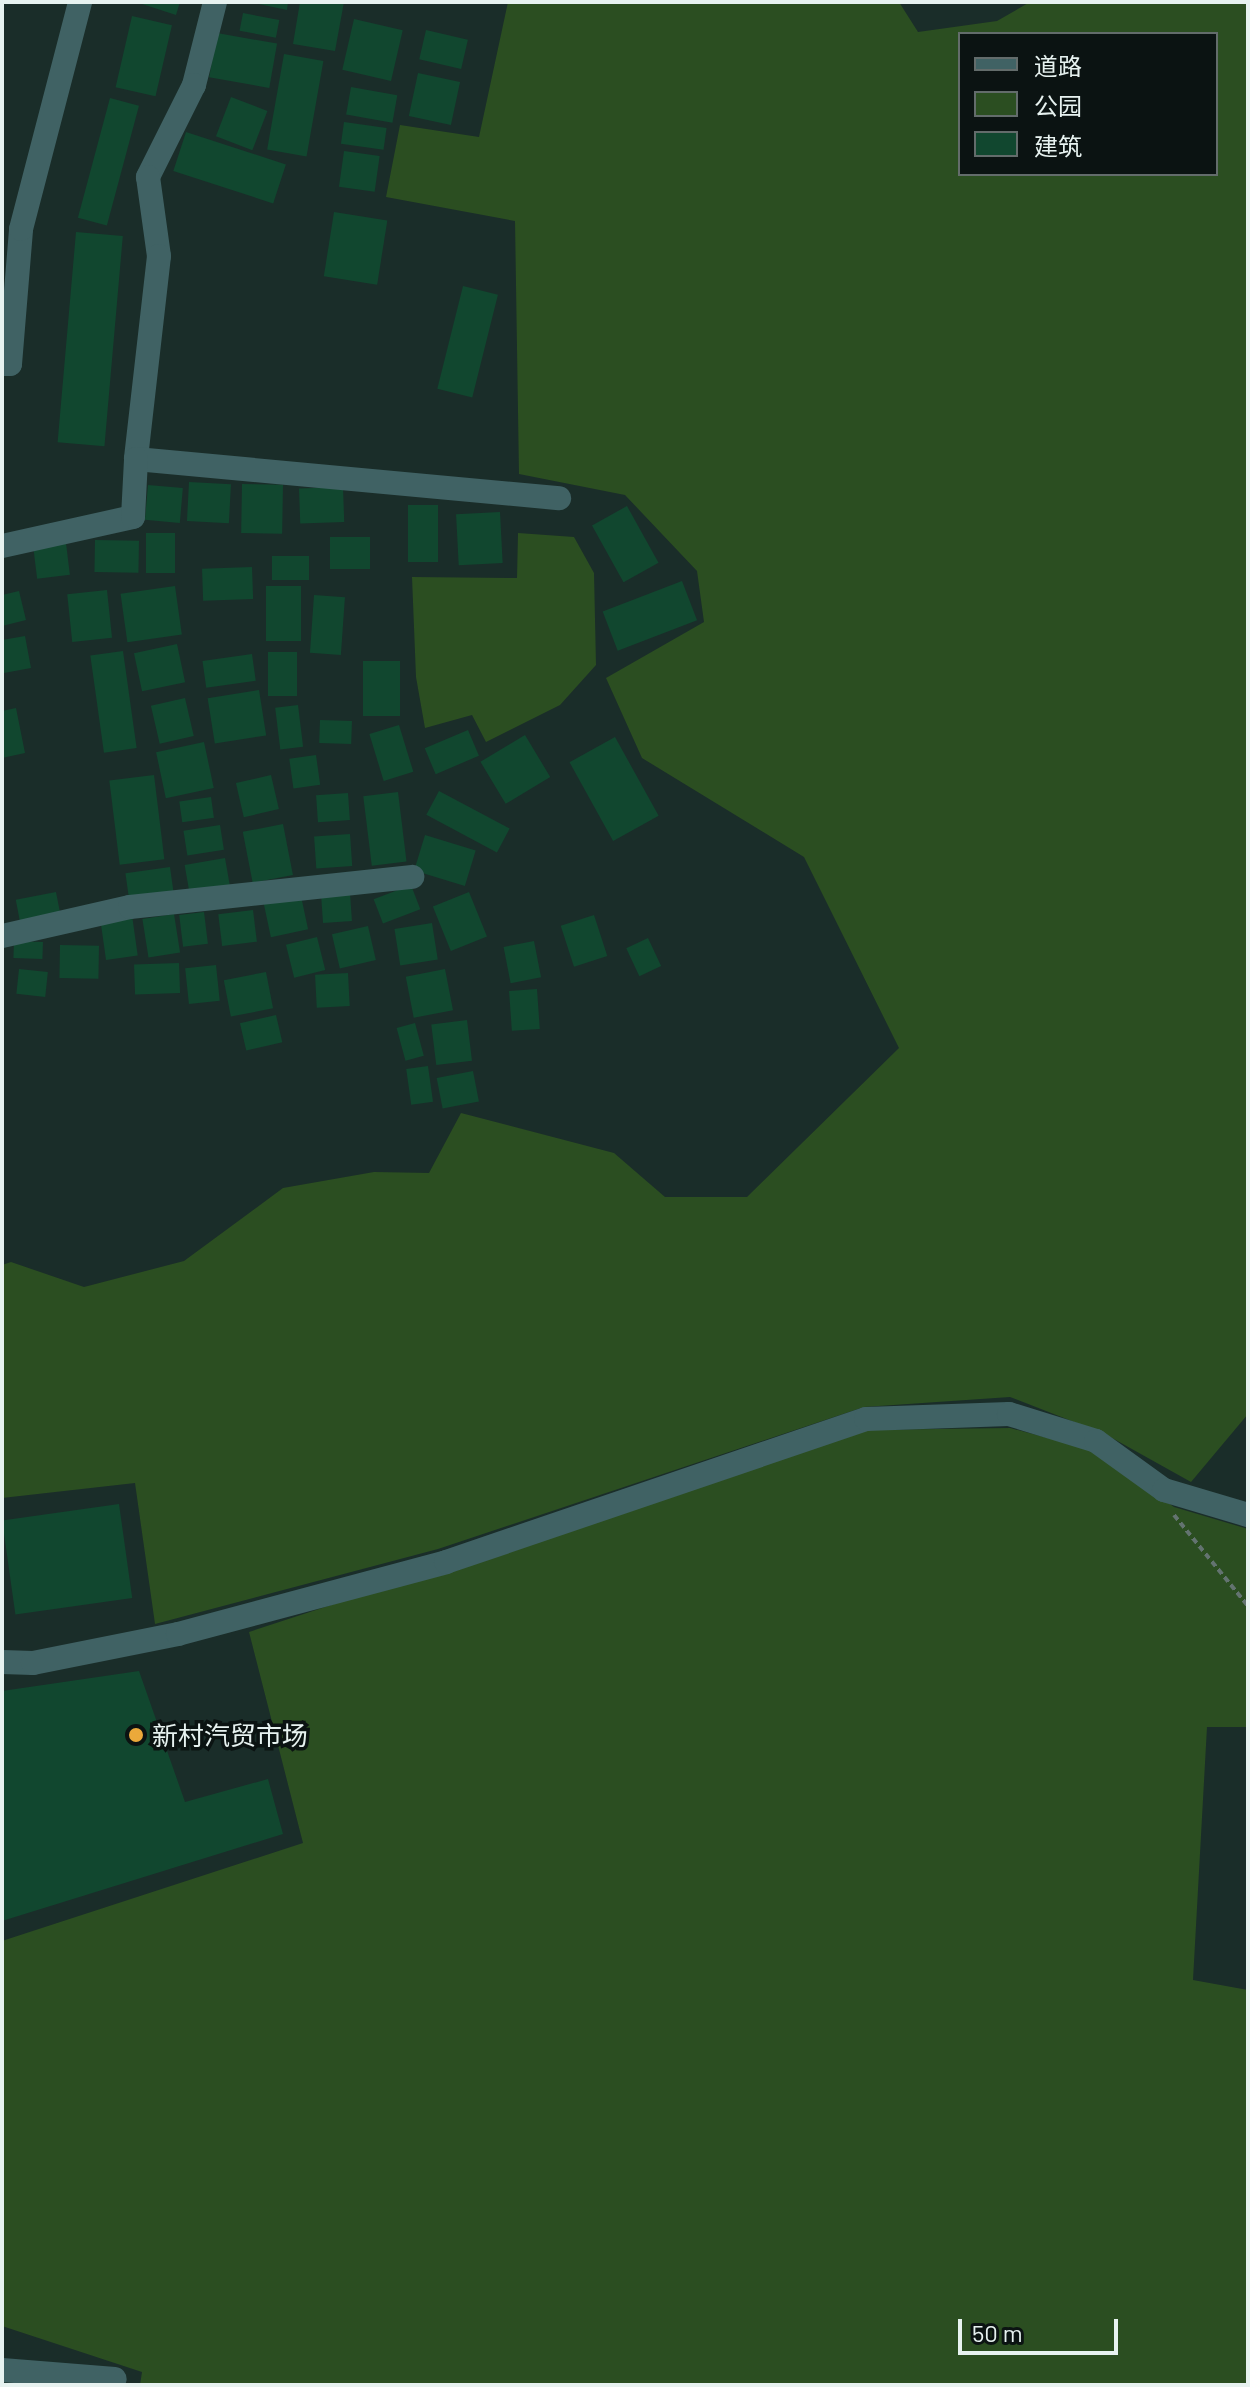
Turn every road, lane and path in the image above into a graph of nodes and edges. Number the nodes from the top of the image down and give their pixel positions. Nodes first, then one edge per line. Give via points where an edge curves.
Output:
1 (80, 2) edge
2 (215, 2) edge
3 (2, 364) edge
4 (136, 459) junction
5 (559, 498) dead end
6 (2, 546) edge
7 (412, 877) dead end
8 (2, 936) edge
9 (1164, 1490) junction
10 (1248, 1515) edge
11 (1248, 1606) edge
12 (2, 1662) edge
13 (2, 2370) edge
14 (115, 2379) dead end

1 - 3 street via 21,229 10,364
2 - 4 street via 194,85 148,177 159,256
4 - 5 street
4 - 6 street via 133,517
7 - 8 street via 130,907
9 - 10 street
9 - 11 path via 1177,1522
9 - 12 street via 1096,1441 1009,1414 866,1419 446,1562 178,1634 33,1663
13 - 14 street

